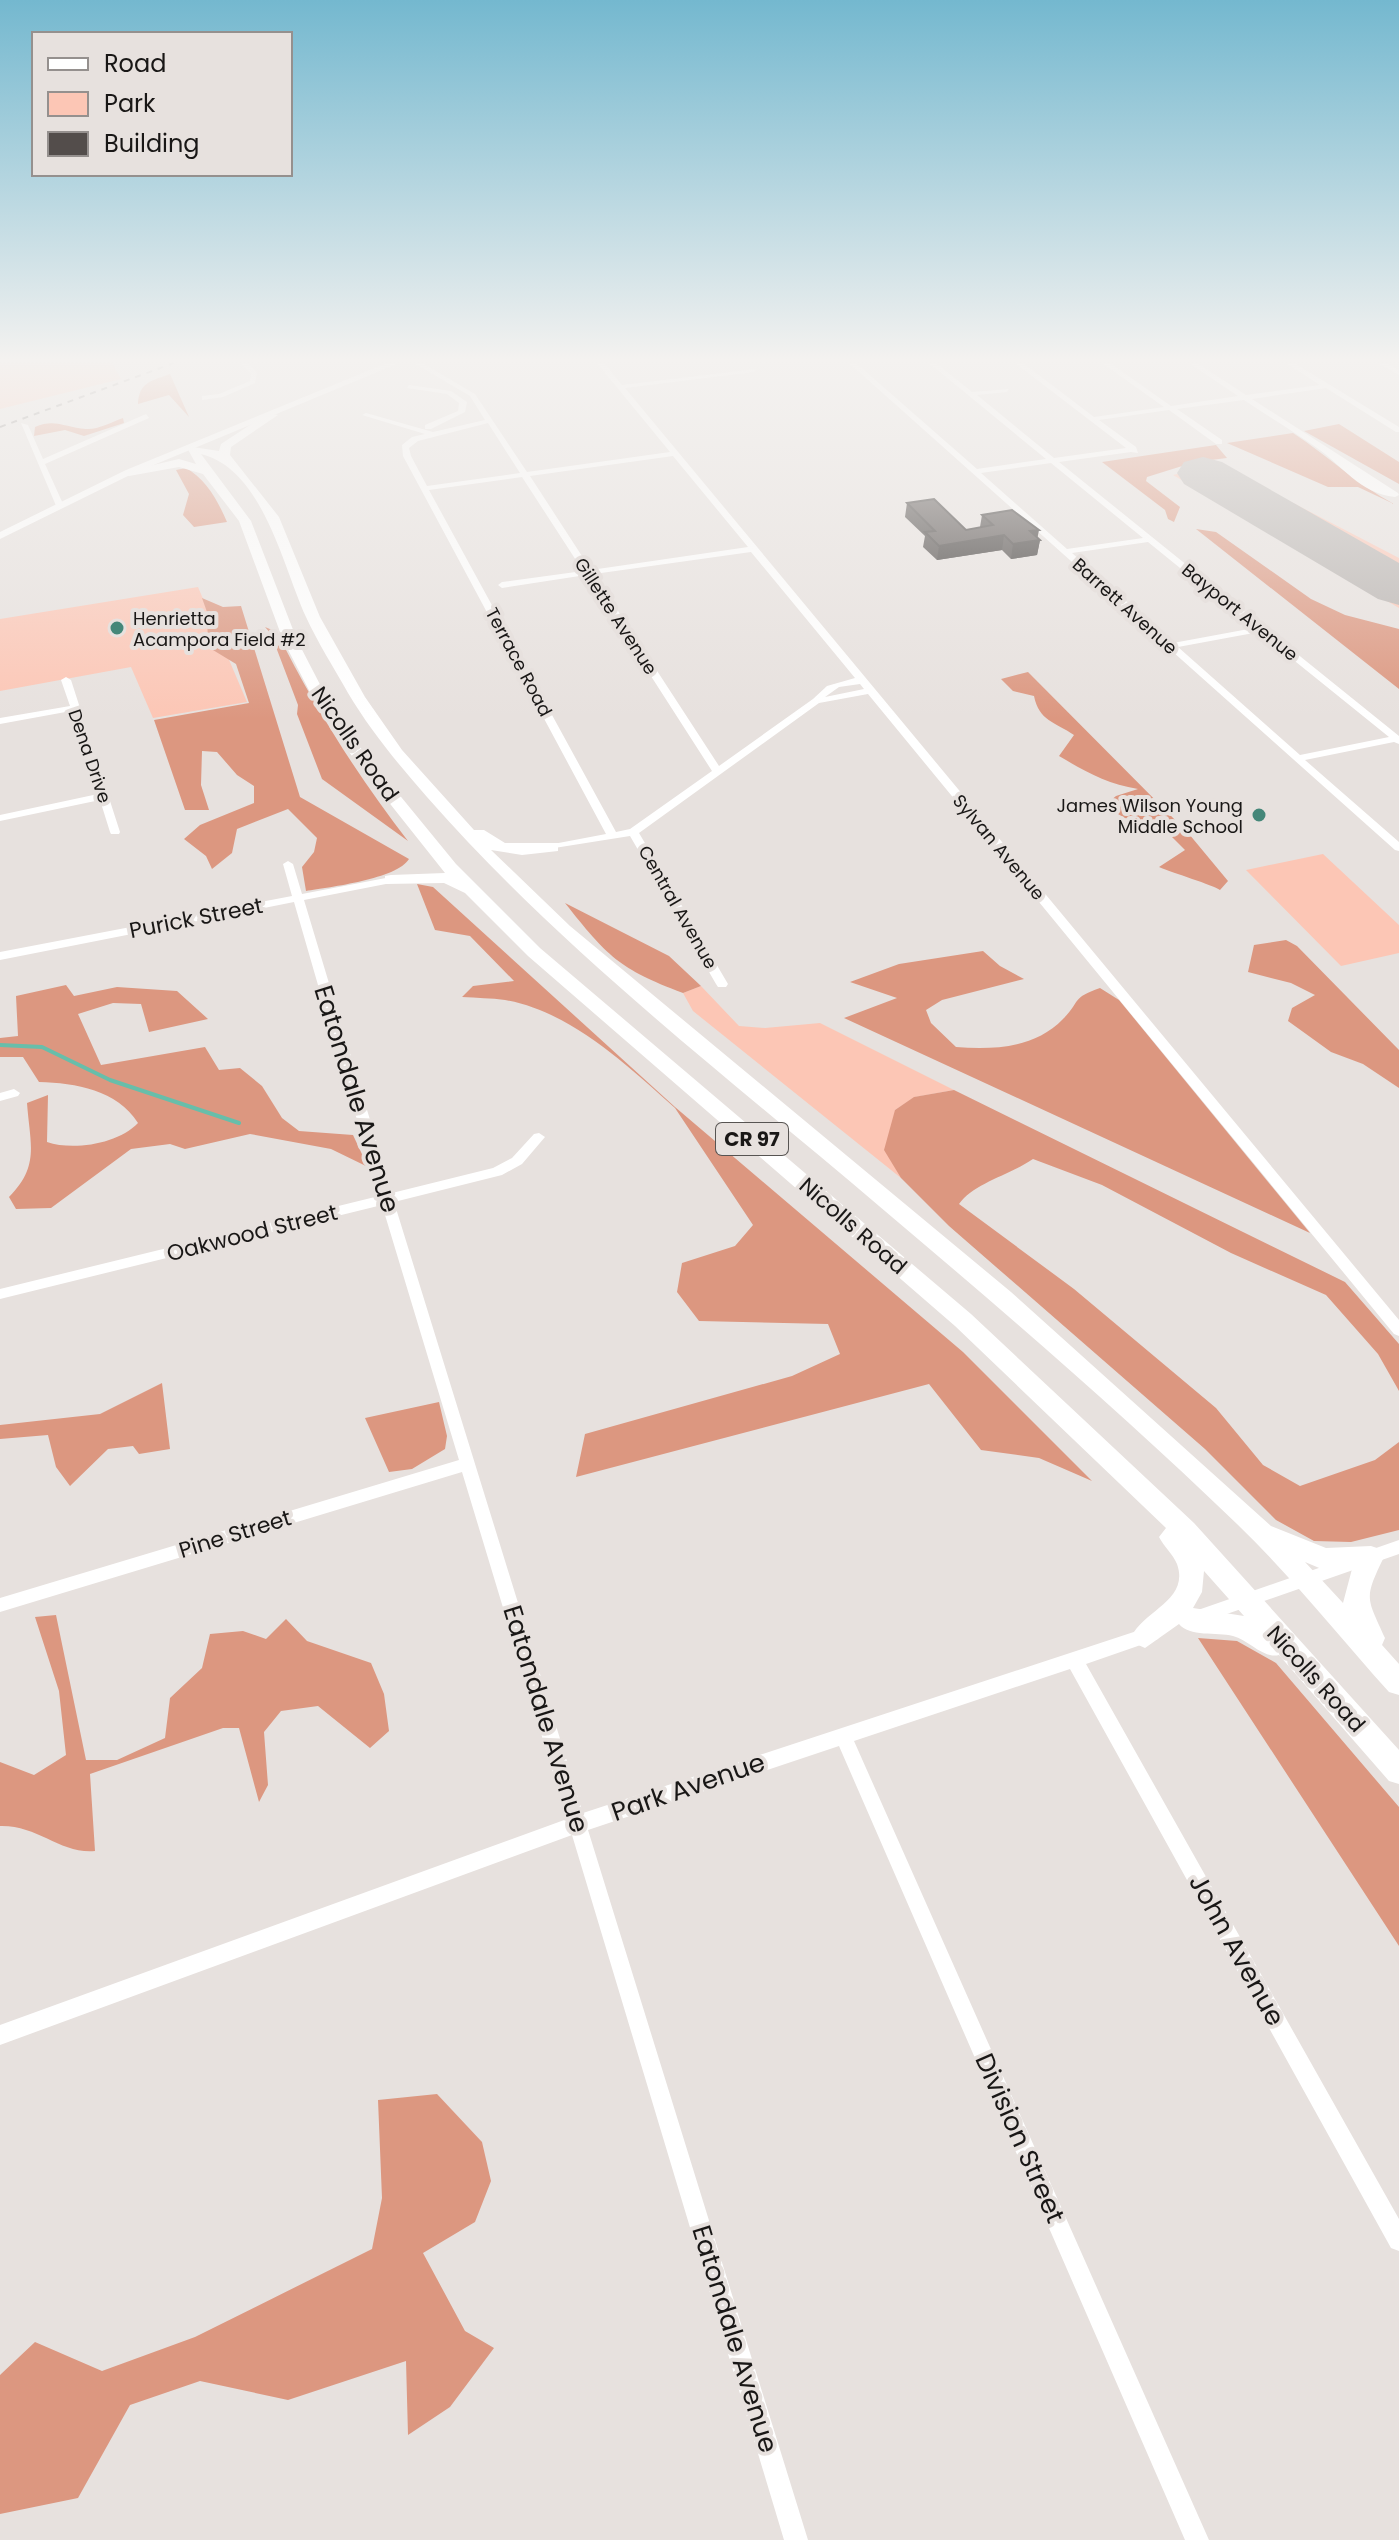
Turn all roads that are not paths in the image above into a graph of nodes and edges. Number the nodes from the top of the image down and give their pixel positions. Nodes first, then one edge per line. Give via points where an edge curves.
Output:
1 (50, 482) edge
2 (110, 482) edge
3 (215, 482) edge
4 (245, 482) edge
5 (424, 482) edge
6 (472, 482) edge
7 (530, 482) edge
8 (697, 482) edge
9 (986, 482) edge
10 (1079, 482) edge
11 (1365, 482) edge
12 (1374, 482) edge
13 (427, 488) junction
14 (60, 506) junction
15 (0, 536) edge
16 (1150, 539) junction
17 (752, 549) junction
18 (1065, 552) junction
19 (587, 572) junction
20 (502, 585) dead end
21 (1262, 629) junction
22 (1170, 646) junction
23 (66, 680) dead end
24 (865, 686) junction
25 (74, 708) junction
26 (0, 721) edge
27 (1398, 740) edge
28 (1298, 758) junction
29 (717, 771) junction
30 (105, 796) junction
31 (0, 818) edge
32 (409, 818) junction
33 (458, 821) junction
34 (115, 832) dead end
35 (633, 832) junction
36 (612, 835) junction
37 (552, 847) junction
38 (1399, 848) edge
39 (288, 864) dead end
40 (391, 880) junction
41 (477, 897) junction
42 (297, 898) junction
43 (549, 916) junction
44 (0, 956) edge
45 (722, 984) dead end
46 (14, 1093) dead end
47 (0, 1097) edge
48 (539, 1137) dead end
49 (387, 1200) junction
50 (0, 1294) edge
51 (1399, 1330) edge
52 (1030, 1383) junction
53 (469, 1463) junction
54 (1249, 1519) junction
55 (1399, 1547) edge
56 (1371, 1557) junction
57 (1305, 1582) junction
58 (1245, 1600) junction
59 (0, 1605) edge
60 (1190, 1620) junction
61 (1145, 1636) junction
62 (1075, 1661) junction
63 (1399, 1674) edge
64 (1399, 1683) edge
65 (1349, 1715) junction
66 (843, 1735) junction
67 (1399, 1771) edge
68 (578, 1824) junction
69 (0, 2035) edge
70 (1399, 2240) edge
71 (796, 2540) edge
72 (1197, 2540) edge

1 - 14 street
2 - 14 main road
3 - 32 highway, Nicolls Road / CR 97 via 245,521 290,640 320,698
4 - 33 highway, Nicolls Road / CR 97 via 273,517 313,617 358,697 397,753
5 - 13 street, Terrace Road
6 - 13 street
7 - 19 street, Gillette Avenue
8 - 17 street, Sylvan Avenue
9 - 18 street, Barrett Avenue
10 - 16 street, Bayport Avenue
11 - 12 street via 1395,495
13 - 36 street, Terrace Road
14 - 15 main road
16 - 18 street
16 - 21 street, Bayport Avenue
17 - 19 street
17 - 24 street, Sylvan Avenue
18 - 22 street, Barrett Avenue
19 - 20 street
19 - 29 street, Gillette Avenue
21 - 22 street
21 - 27 street, Bayport Avenue
22 - 28 street, Barrett Avenue
23 - 25 street, Dena Drive
24 - 29 street via 843,681 822,692
24 - 51 street, Sylvan Avenue
25 - 26 street
25 - 30 street, Dena Drive
27 - 28 street
28 - 38 street, Barrett Avenue
29 - 35 street
30 - 31 street
30 - 34 street, Dena Drive
32 - 40 highway via 425,848 424,857
32 - 41 highway, Nicolls Road / CR 97
33 - 37 highway via 486,843 504,849
33 - 43 highway, Nicolls Road / CR 97
35 - 36 street
35 - 45 street, Central Avenue
36 - 37 street
37 - 43 highway via 522,872
39 - 42 street, Eatondale Avenue
40 - 41 highway via 447,878
40 - 42 street, Purick Street
41 - 52 highway, Nicolls Road / CR 97
42 - 44 street, Purick Street
42 - 49 street, Eatondale Avenue
43 - 54 highway, Nicolls Road / CR 97 via 1003,1298
46 - 47 street
48 - 49 street, Oakwood Street via 517,1161 497,1172
49 - 50 street, Oakwood Street
49 - 53 street, Eatondale Avenue
52 - 58 highway, Nicolls Road / CR 97 via 1185,1531
52 - 61 highway via 1192,1563 1194,1580 1187,1599
53 - 59 street, Pine Street
53 - 68 street, Eatondale Avenue
54 - 56 highway via 1298,1550 1324,1559
54 - 57 highway, Nicolls Road / CR 97
55 - 56 street, Park Avenue
56 - 57 street, Park Avenue
56 - 63 highway via 1355,1587 1353,1607
57 - 58 street, Park Avenue
57 - 64 highway, Nicolls Road / CR 97
58 - 60 street, Park Avenue
58 - 65 highway, Nicolls Road / CR 97
60 - 61 street, Park Avenue
60 - 65 highway via 1237,1624 1262,1635
61 - 62 street, Park Avenue
62 - 66 street, Park Avenue
62 - 70 street, John Avenue
65 - 67 highway, Nicolls Road / CR 97
66 - 68 street, Park Avenue
66 - 72 street, Division Street
68 - 69 street, Park Avenue
68 - 71 street, Eatondale Avenue

